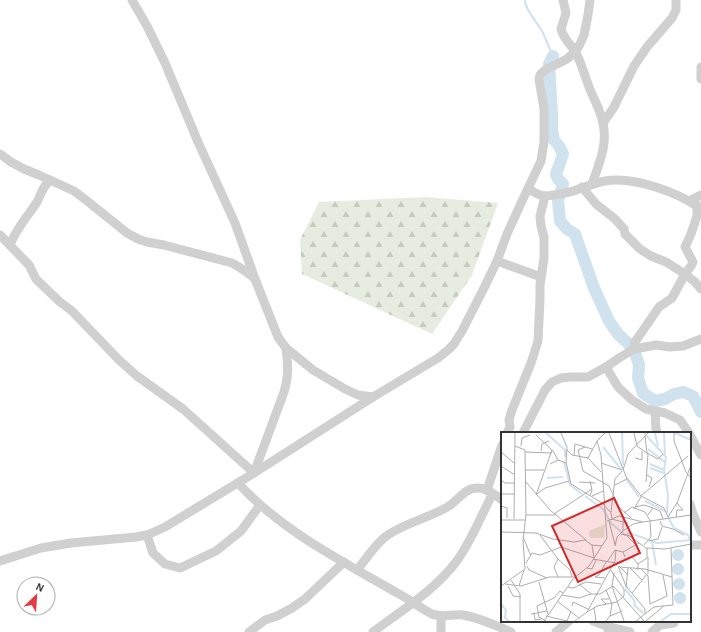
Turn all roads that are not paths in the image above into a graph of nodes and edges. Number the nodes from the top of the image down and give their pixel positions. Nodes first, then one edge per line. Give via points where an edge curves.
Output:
1 (132, 0) edge
2 (563, 0) edge
3 (590, 0) edge
4 (676, 0) edge
5 (576, 52) junction
6 (701, 67) edge
7 (701, 80) edge
8 (603, 123) junction
9 (0, 154) edge
10 (50, 180) junction
11 (592, 184) junction
12 (582, 187) junction
13 (528, 189) junction
14 (701, 195) edge
15 (545, 196) junction
16 (696, 205) edge
17 (0, 235) edge
18 (10, 245) junction
19 (497, 261) junction
20 (686, 274) junction
21 (541, 277) junction
22 (255, 279) junction
23 (701, 289) edge
24 (701, 339) edge
25 (286, 348) junction
26 (634, 349) junction
27 (606, 368) junction
28 (373, 397) junction
29 (655, 412) junction
30 (508, 432) edge
31 (523, 432) edge
32 (657, 432) edge
33 (688, 432) edge
34 (691, 438) edge
35 (701, 455) edge
36 (500, 457) edge
37 (254, 473) junction
38 (238, 483) junction
39 (490, 492) junction
40 (501, 499) edge
41 (260, 505) junction
42 (691, 507) edge
43 (701, 532) edge
44 (147, 535) junction
45 (0, 560) edge
46 (344, 562) junction
47 (357, 570) junction
48 (414, 603) junction
49 (441, 616) junction
50 (568, 622) edge
51 (595, 622) edge
52 (674, 623) dead end
53 (608, 630) edge
54 (249, 632) edge
55 (373, 632) edge
56 (441, 632) edge
57 (512, 632) edge
58 (556, 632) edge
59 (630, 632) edge
60 (652, 632) edge

1 - 22 street via 165,63 235,223
2 - 5 street via 566,13 561,30 566,41
3 - 5 street via 584,35
4 - 8 street via 676,10 672,18 634,66 624,89
5 - 8 street
5 - 13 street via 549,68 538,79 544,109 543,151
6 - 7 street
8 - 11 street via 603,151
9 - 10 street via 24,169
10 - 18 street
10 - 22 street via 74,191 138,239 232,264 249,272
11 - 12 street
11 - 16 street via 625,180 662,188
12 - 15 street
12 - 20 street via 596,204 615,219 640,249
13 - 15 street
13 - 19 street
14 - 16 street
15 - 21 street via 540,216 544,237
16 - 20 street via 697,216 685,247 693,262
17 - 18 street
18 - 37 street via 29,265 36,279 72,311 119,360 183,409
19 - 21 street
19 - 28 street via 469,318 451,347 438,358
20 - 23 street
20 - 26 street via 672,298 659,307 635,342
21 - 30 street via 538,341 512,410
22 - 25 street via 278,337
24 - 26 street via 683,346 656,345
25 - 28 street via 313,370 345,389 358,395
25 - 37 street via 288,378
26 - 27 street
27 - 29 street via 625,394 646,409
27 - 31 street via 588,377 561,378 552,382
28 - 37 street
29 - 32 street
29 - 33 street via 680,420
34 - 35 street
36 - 39 street
37 - 38 street
38 - 41 street
38 - 44 street
39 - 40 street
39 - 47 street via 478,488 469,490 449,505 394,531 376,545
39 - 48 street via 491,497 457,561
41 - 44 street via 241,531 216,551 180,568 165,564 153,553
41 - 46 street via 290,529
42 - 43 street
44 - 45 street via 41,548
46 - 47 street
46 - 54 street via 305,599 277,616 265,620
47 - 48 street
48 - 49 street via 434,615
48 - 55 street
49 - 56 street
49 - 57 street via 462,615 484,620
50 - 58 street
51 - 53 street
52 - 60 street via 660,625
53 - 59 street

